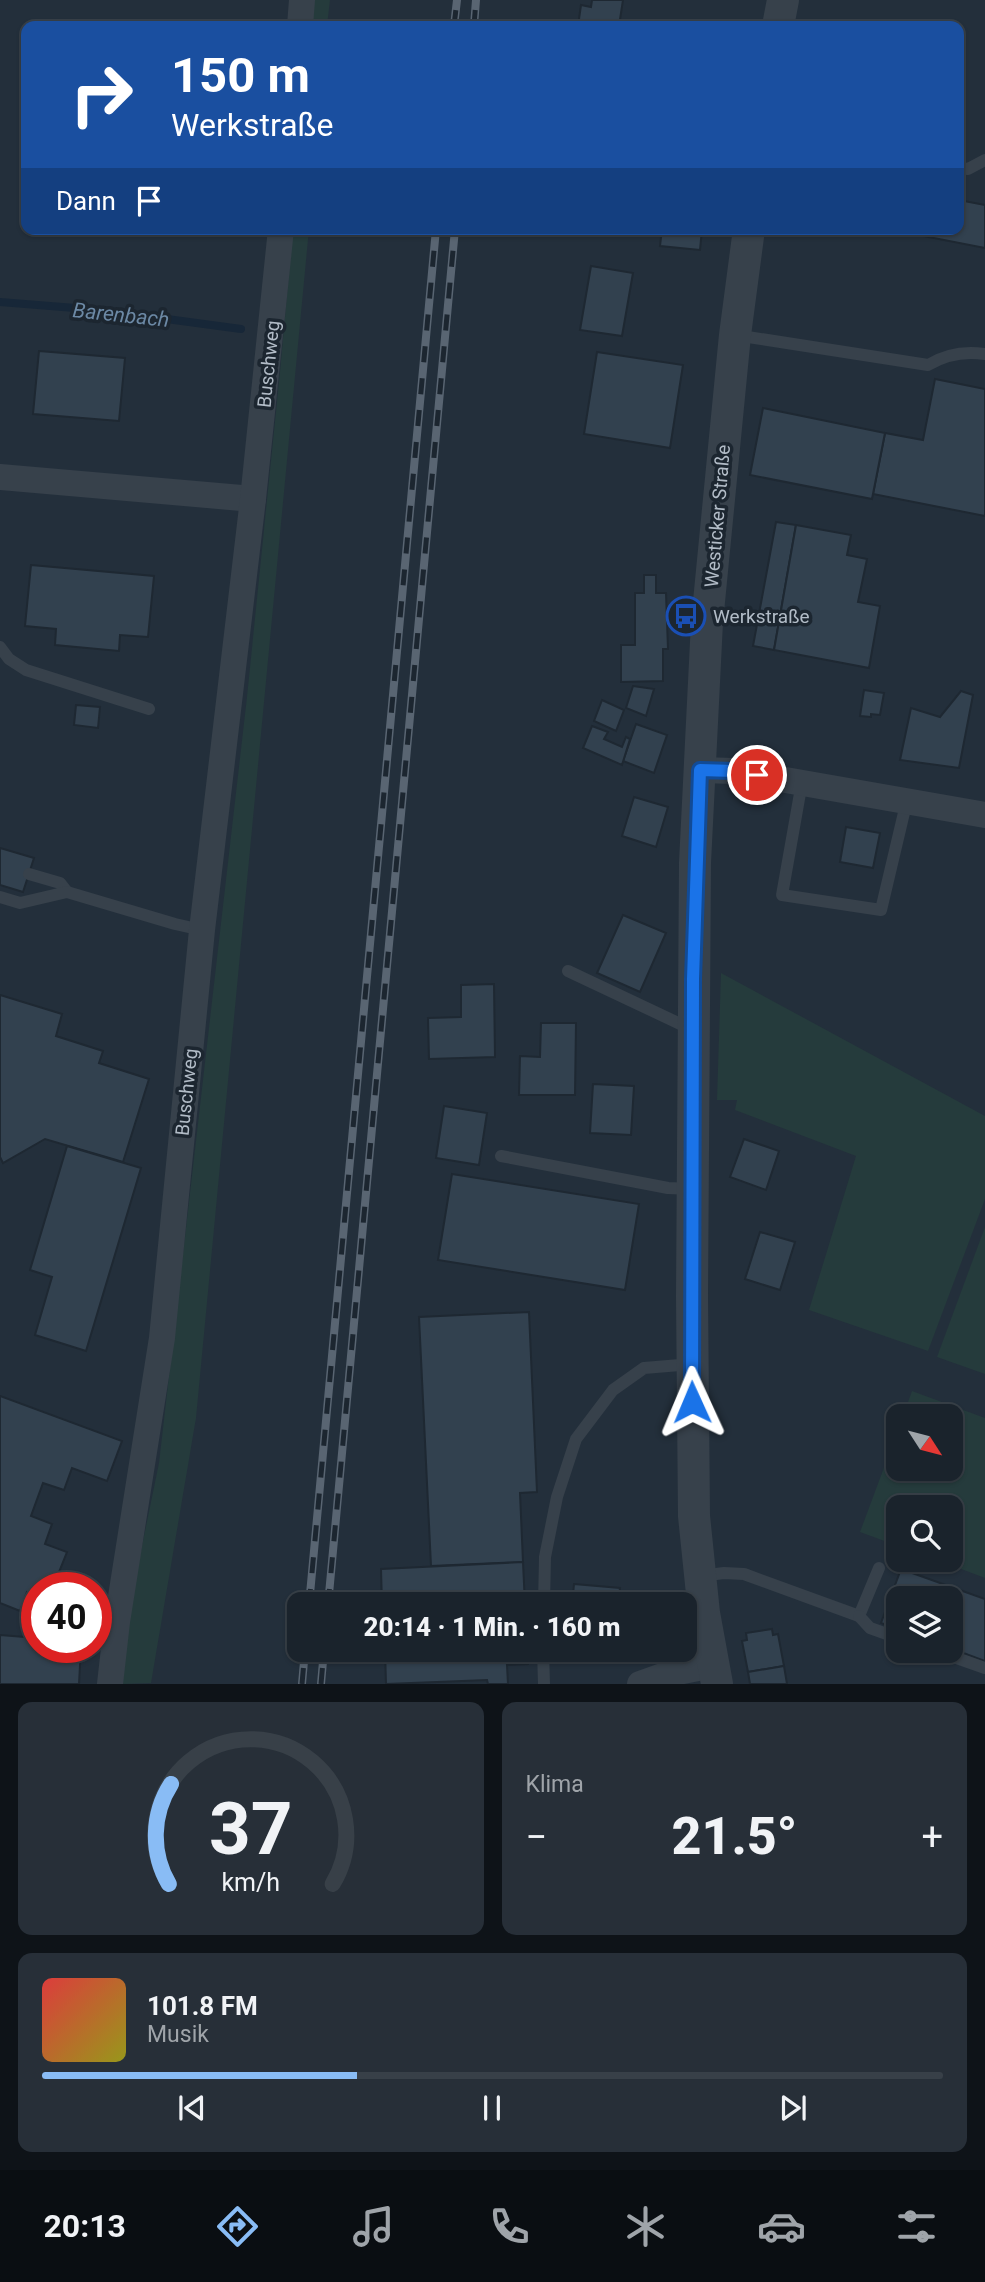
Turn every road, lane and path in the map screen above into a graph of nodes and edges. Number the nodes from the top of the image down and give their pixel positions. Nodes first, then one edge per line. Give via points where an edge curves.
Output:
1 (302, 0) edge
2 (783, 0) edge
3 (300, 21) edge
4 (780, 21) edge
5 (985, 160) edge
6 (964, 169) edge
7 (280, 235) edge
8 (748, 235) edge
9 (735, 335) junction
10 (985, 354) edge
11 (1, 482) edge
12 (253, 499) junction
13 (0, 647) edge
14 (149, 709) dead end
15 (700, 770) junction
16 (802, 782) junction
17 (907, 800) junction
18 (985, 814) edge
19 (29, 874) dead end
20 (67, 892) junction
21 (0, 897) edge
22 (202, 930) junction
23 (568, 971) dead end
24 (693, 1030) junction
25 (501, 1156) dead end
26 (692, 1189) junction
27 (692, 1364) junction
28 (879, 1568) dead end
29 (700, 1576) junction
30 (544, 1592) edge
31 (859, 1616) junction
32 (886, 1634) edge
33 (963, 1660) edge
34 (543, 1662) edge
35 (985, 1668) edge
36 (715, 1674) edge
37 (110, 1684) edge
38 (544, 1684) edge
39 (640, 1684) edge

1 - 3 street
2 - 4 street
5 - 6 lane
7 - 12 street, Buschweg
8 - 9 street, Westicker Straße
9 - 10 lane via 928,365 942,357
9 - 15 street, Westicker Straße via 708,610
11 - 12 street
12 - 22 street, Buschweg
13 - 14 lane via 26,670
15 - 16 street
15 - 24 street, Westicker Straße
16 - 17 street
16 - 17 lane via 782,895 881,910
17 - 18 street
19 - 20 lane via 60,883
20 - 21 lane via 20,902
20 - 22 lane
22 - 37 street, Buschweg via 162,1338
23 - 24 lane
24 - 26 street, Westicker Straße
25 - 26 lane
26 - 27 street, Westicker Straße
27 - 29 street, Westicker Straße via 694,1516
27 - 30 lane via 644,1368 613,1390 576,1439 545,1557
28 - 31 lane
29 - 31 lane via 744,1574
29 - 36 street, Westicker Straße
31 - 32 lane via 870,1628
33 - 35 lane
34 - 38 lane
36 - 39 street via 668,1674

